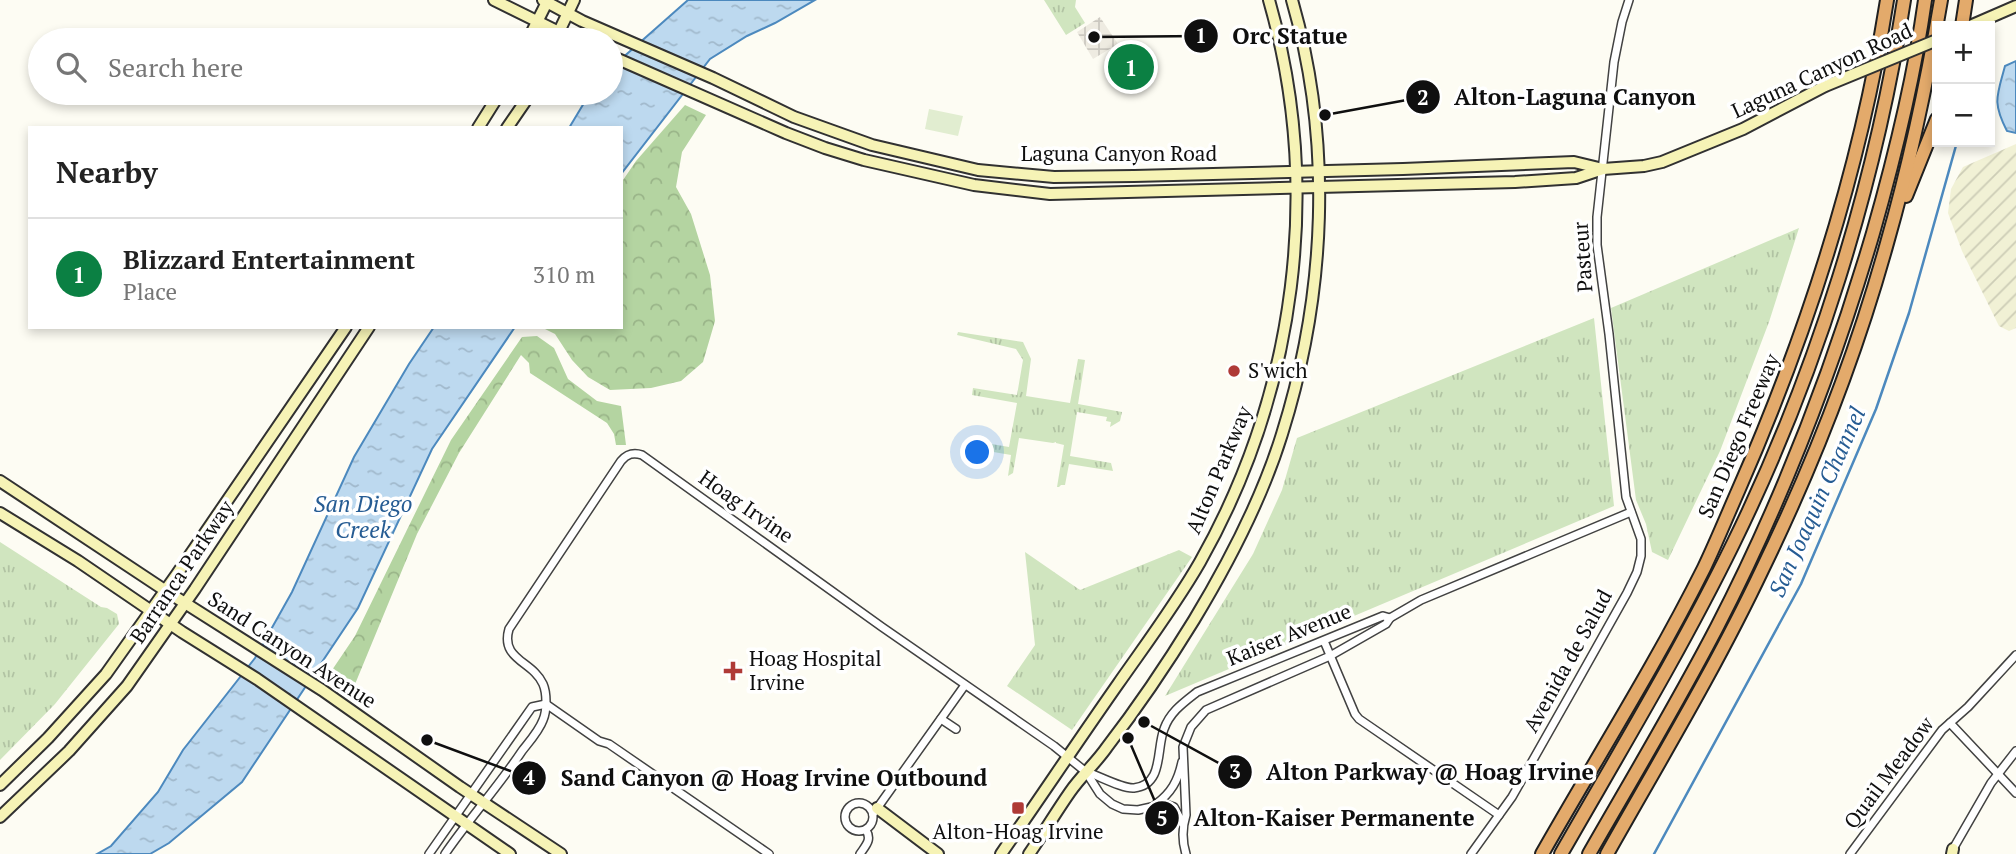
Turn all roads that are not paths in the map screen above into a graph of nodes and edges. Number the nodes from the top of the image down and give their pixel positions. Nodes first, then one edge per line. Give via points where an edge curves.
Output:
1 (494, 0) edge
2 (574, 0) edge
3 (1269, 0) edge
4 (1292, 0) edge
5 (1629, 0) edge
6 (1886, 0) edge
7 (1904, 0) edge
8 (1925, 0) edge
9 (1941, 0) edge
10 (1966, 0) edge
11 (546, 1) edge
12 (2016, 6) edge
13 (569, 12) junction
14 (2016, 12) edge
15 (1993, 17) junction
16 (1963, 21) edge
17 (1983, 21) edge
18 (537, 23) junction
19 (534, 28) edge
20 (544, 28) edge
21 (561, 28) edge
22 (598, 28) edge
23 (623, 39) edge
24 (1932, 42) edge
25 (623, 61) edge
26 (492, 105) edge
27 (523, 105) edge
28 (479, 126) edge
29 (508, 126) edge
30 (1932, 132) edge
31 (1602, 169) junction
32 (1295, 172) junction
33 (1318, 172) junction
34 (1319, 187) junction
35 (1296, 188) junction
36 (1887, 246) junction
37 (345, 329) edge
38 (368, 329) edge
39 (0, 481) edge
40 (1632, 512) junction
41 (0, 513) edge
42 (166, 591) junction
43 (185, 603) junction
44 (152, 610) junction
45 (1390, 618) junction
46 (170, 623) junction
47 (1324, 640) junction
48 (2016, 655) edge
49 (1330, 656) junction
50 (965, 685) junction
51 (546, 704) junction
52 (941, 719) junction
53 (1950, 723) junction
54 (956, 729) dead end
55 (2016, 751) edge
56 (1068, 757) junction
57 (1183, 758) junction
58 (1086, 772) junction
59 (1998, 773) junction
60 (0, 785) edge
61 (2016, 793) edge
62 (472, 795) junction
63 (484, 803) junction
64 (1154, 806) junction
65 (875, 811) junction
66 (1499, 815) junction
67 (456, 816) junction
68 (0, 817) edge
69 (467, 824) junction
70 (1183, 824) junction
71 (866, 830) junction
72 (1952, 851) edge
73 (429, 854) edge
74 (444, 854) edge
75 (510, 854) edge
76 (561, 854) edge
77 (769, 854) edge
78 (860, 854) edge
79 (939, 854) edge
80 (1001, 854) edge
81 (1029, 854) edge
82 (1186, 854) edge
83 (1471, 854) edge
84 (1542, 854) edge
85 (1561, 854) edge
86 (1589, 854) edge
87 (1607, 854) edge
88 (1850, 854) edge

1 - 18 main road
2 - 13 main road
3 - 32 main road, Alton Parkway via 1287,80
4 - 33 main road, Alton Parkway via 1315,116
5 - 31 street, Pasteur via 1614,62
6 - 84 highway, San Diego Freeway via 1862,126 1824,266 1766,428 1704,568
7 - 85 highway via 1878,137 1855,225 1788,422 1685,639
8 - 86 highway via 1886,188 1840,342 1807,430 1716,628
9 - 36 highway
10 - 16 highway
11 - 13 main road, Laguna Canyon Road
11 - 18 main road
12 - 15 main road
13 - 21 main road
13 - 22 main road, Laguna Canyon Road
14 - 15 main road
15 - 17 main road
18 - 19 main road
18 - 20 main road
23 - 32 main road, Laguna Canyon Road via 794,117 873,145 978,170 1054,177
24 - 31 main road, Laguna Canyon Road, bridge via 1661,162
25 - 35 main road, Laguna Canyon Road via 825,148 974,185 1050,194
26 - 28 main road
27 - 29 main road
30 - 36 highway
31 - 33 main road, Laguna Canyon Road via 1574,162
31 - 34 main road, Laguna Canyon Road via 1576,178
31 - 40 street, Pasteur via 1598,254 1624,482
32 - 33 main road, Laguna Canyon Road
32 - 35 main road, Alton Parkway
33 - 34 main road, Alton Parkway
34 - 35 main road, Laguna Canyon Road
34 - 58 main road, Alton Parkway via 1307,335 1282,434 1257,500 1194,620 1133,714
35 - 56 main road, Alton Parkway via 1295,250 1286,322 1272,390 1251,454 1193,573
36 - 87 highway via 1822,435 1763,569 1719,657
37 - 42 main road, Barranca Parkway
38 - 43 main road, Barranca Parkway
39 - 42 main road, Sand Canyon Avenue
40 - 45 street, Kaiser Avenue via 1421,600
40 - 66 street, Avenida de Salud via 1641,539 1637,572
41 - 44 main road, Sand Canyon Avenue
42 - 43 main road, Sand Canyon Avenue
42 - 44 main road, Barranca Parkway
43 - 46 main road, Barranca Parkway
43 - 62 main road, Sand Canyon Avenue via 322,690
44 - 46 main road, Sand Canyon Avenue
44 - 60 main road, Barranca Parkway via 106,674
45 - 47 street, Kaiser Avenue via 1382,616
45 - 49 street, Kaiser Avenue
46 - 67 main road, Sand Canyon Avenue
46 - 68 main road, Barranca Parkway via 127,686 69,751
47 - 49 street
47 - 58 street, Kaiser Avenue via 1197,692 1178,707 1164,729 1157,771 1143,786 1121,786
48 - 53 street, Quail Meadow
49 - 57 street, Kaiser Avenue via 1206,710 1186,736
49 - 66 street via 1359,719
50 - 51 street, Hoag Irvine via 636,453 621,461 509,629 508,647 538,675
50 - 52 street
50 - 56 street, Hoag Irvine
51 - 62 street via 531,707
51 - 63 street via 544,720
51 - 77 street
52 - 54 street
52 - 65 street
53 - 59 street
53 - 88 street, Quail Meadow
55 - 59 street
56 - 58 street, Hoag Irvine
56 - 80 main road, Alton Parkway
57 - 64 street, Kaiser Avenue via 1173,789
57 - 70 street, Kaiser Avenue
58 - 64 street via 1112,804 1138,810
58 - 81 main road, Alton Parkway
59 - 61 street
59 - 72 street
62 - 63 main road, Sand Canyon Avenue
62 - 67 street
63 - 69 street
63 - 76 main road, Sand Canyon Avenue
64 - 70 street via 1174,807
65 - 71 street
65 - 71 street via 859,803 845,814 849,827
65 - 79 main road
66 - 83 street, Avenida de Salud
67 - 69 main road, Sand Canyon Avenue
67 - 73 street
69 - 74 street
69 - 75 main road, Sand Canyon Avenue
70 - 82 street, Kaiser Avenue
71 - 78 street via 869,842

